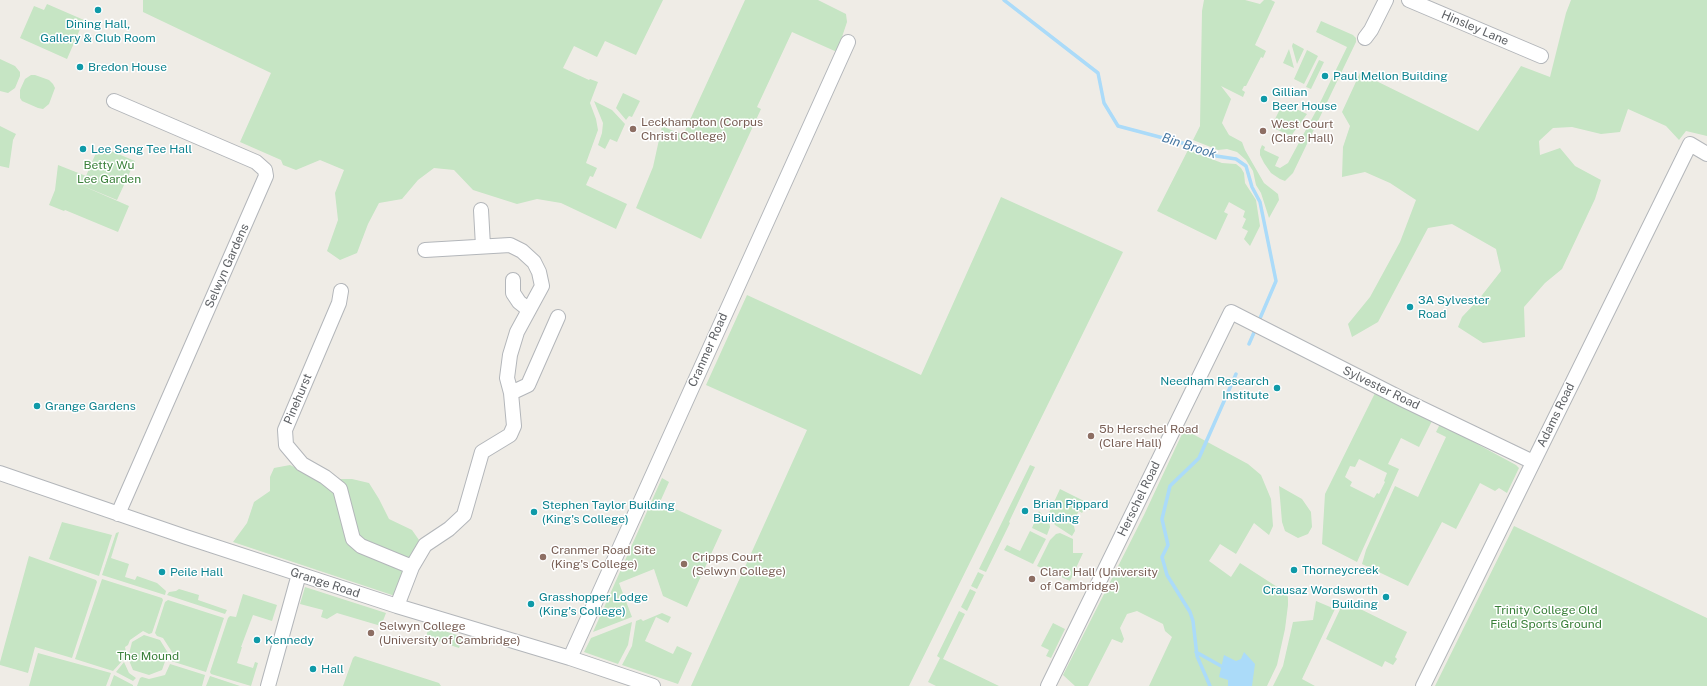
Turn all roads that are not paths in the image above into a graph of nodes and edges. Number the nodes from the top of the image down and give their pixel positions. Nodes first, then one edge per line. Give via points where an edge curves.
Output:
1 (1386, 0) edge
2 (1410, 0) edge
3 (1365, 38) dead end
4 (848, 42) dead end
5 (1541, 56) dead end
6 (114, 100) dead end
7 (1707, 154) edge
8 (481, 210) dead end
9 (483, 246) junction
10 (425, 250) dead end
11 (513, 280) dead end
12 (341, 291) dead end
13 (529, 310) junction
14 (1231, 312) joint
15 (558, 317) dead end
16 (511, 393) junction
17 (1533, 462) junction
18 (0, 472) edge
19 (118, 514) junction
20 (412, 567) junction
21 (299, 574) junction
22 (397, 606) junction
23 (570, 658) junction
24 (268, 686) edge
25 (653, 686) edge
26 (1048, 686) edge
27 (1422, 686) edge

1 - 3 street
2 - 5 street, Hinsley Lane
4 - 23 street, Cranmer Road
6 - 19 street, Selwyn Gardens via 256,162 265,170 266,176
7 - 17 street, Adams Road via 1690,144
8 - 9 street
9 - 10 street
9 - 13 street via 510,245 522,251 534,262 542,286
11 - 13 street via 513,294
12 - 20 street, Pinehurst via 339,303 285,430 286,445 302,464 340,489 353,539 361,546
13 - 16 street via 517,332 510,354 507,378
14 - 17 street, Sylvester Road
14 - 26 street, Herschel Road
15 - 16 street via 528,385
16 - 20 street via 514,426 510,435 482,452 464,515 425,545
17 - 27 street, Adams Road
18 - 19 street, Grange Road
19 - 21 street, Grange Road
20 - 22 street
21 - 22 street, Grange Road
21 - 24 street
22 - 23 street, Grange Road
23 - 25 street, Grange Road

